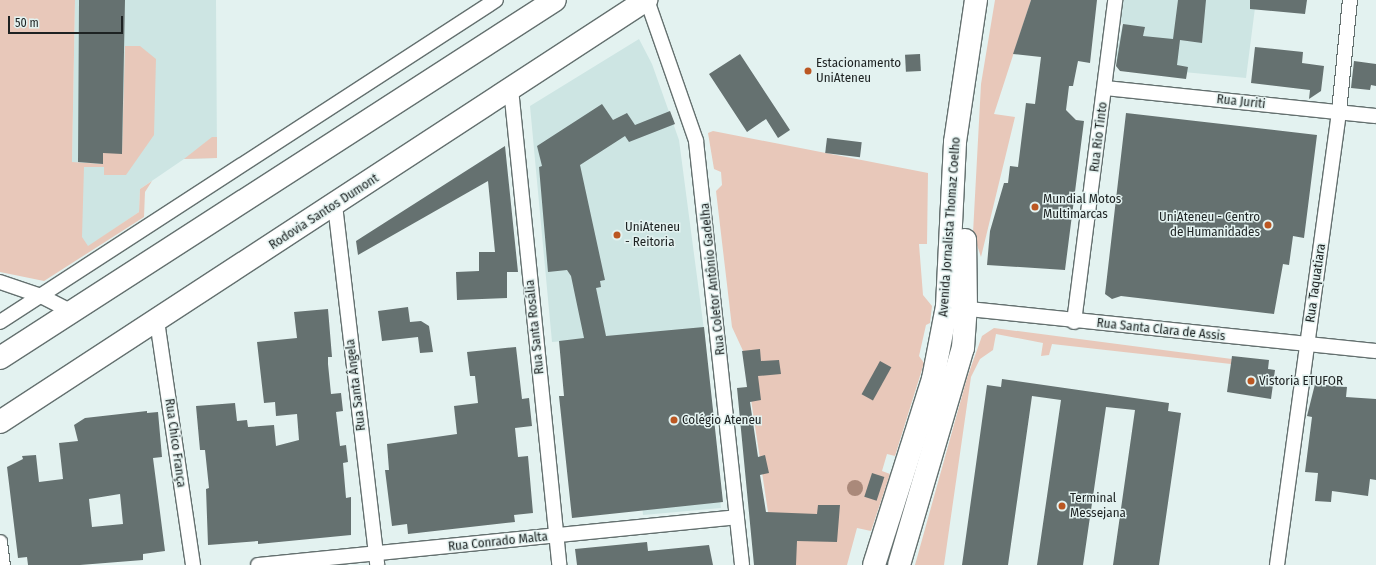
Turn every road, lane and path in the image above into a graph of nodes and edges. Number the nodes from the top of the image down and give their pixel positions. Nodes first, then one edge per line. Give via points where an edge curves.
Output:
1 (496, 0) edge
2 (555, 0) edge
3 (647, 0) edge
4 (976, 0) edge
5 (988, 0) edge
6 (1115, 0) edge
7 (1350, 0) edge
8 (1105, 88) junction
9 (511, 89) junction
10 (1339, 112) junction
11 (1376, 116) edge
12 (335, 205) junction
13 (0, 282) edge
14 (41, 296) junction
15 (957, 307) junction
16 (72, 312) junction
17 (157, 321) junction
18 (0, 322) edge
19 (1074, 322) junction
20 (1308, 345) junction
21 (1376, 351) edge
22 (0, 358) edge
23 (0, 422) edge
24 (738, 517) junction
25 (556, 536) junction
26 (0, 542) edge
27 (376, 559) edge
28 (3, 565) edge
29 (193, 565) edge
30 (258, 565) edge
31 (559, 565) edge
32 (742, 565) edge
33 (874, 565) edge
34 (899, 565) edge
35 (1277, 565) edge

1 - 14 street
2 - 16 main road
3 - 9 main road, Rodovia Santos Dumont
3 - 24 street, Rua Coletor Antônio Gadelha via 696,141
4 - 15 main road, Avenida Jornalista Thomaz Coelho via 956,134
5 - 15 main road, Avenida Jornalista Thomaz Coelho via 971,112 964,260
6 - 8 street, Rua Rio Tinto
7 - 10 street, Rua Taquatiara
8 - 10 street, Rua Juriti
8 - 19 street, Rua Rio Tinto
9 - 12 main road, Rodovia Santos Dumont
9 - 25 street, Rua Santa Rosália
10 - 11 street, Rua Juriti
10 - 20 street, Rua Taquatiara
12 - 17 main road, Rodovia Santos Dumont
12 - 27 street, Rua Santa Ângela
13 - 14 street
14 - 16 street
14 - 18 street
15 - 19 street, Rua Santa Clara de Assis
15 - 33 main road, Avenida Jornalista Thomaz Coelho
15 - 34 main road, Avenida Jornalista Thomaz Coelho via 963,348
16 - 22 main road
17 - 23 main road, Rodovia Santos Dumont
17 - 29 street, Rua Chico França
19 - 20 street, Rua Santa Clara de Assis
20 - 21 street, Rua Santa Clara de Assis
20 - 35 street, Rua Taquatiara
24 - 25 street, Rua Conrado Malta
24 - 32 street, Rua Coletor Antônio Gadelha
25 - 27 street, Rua Conrado Malta
25 - 31 street, Rua Santa Rosália
26 - 28 street
27 - 30 street, Rua Conrado Malta

